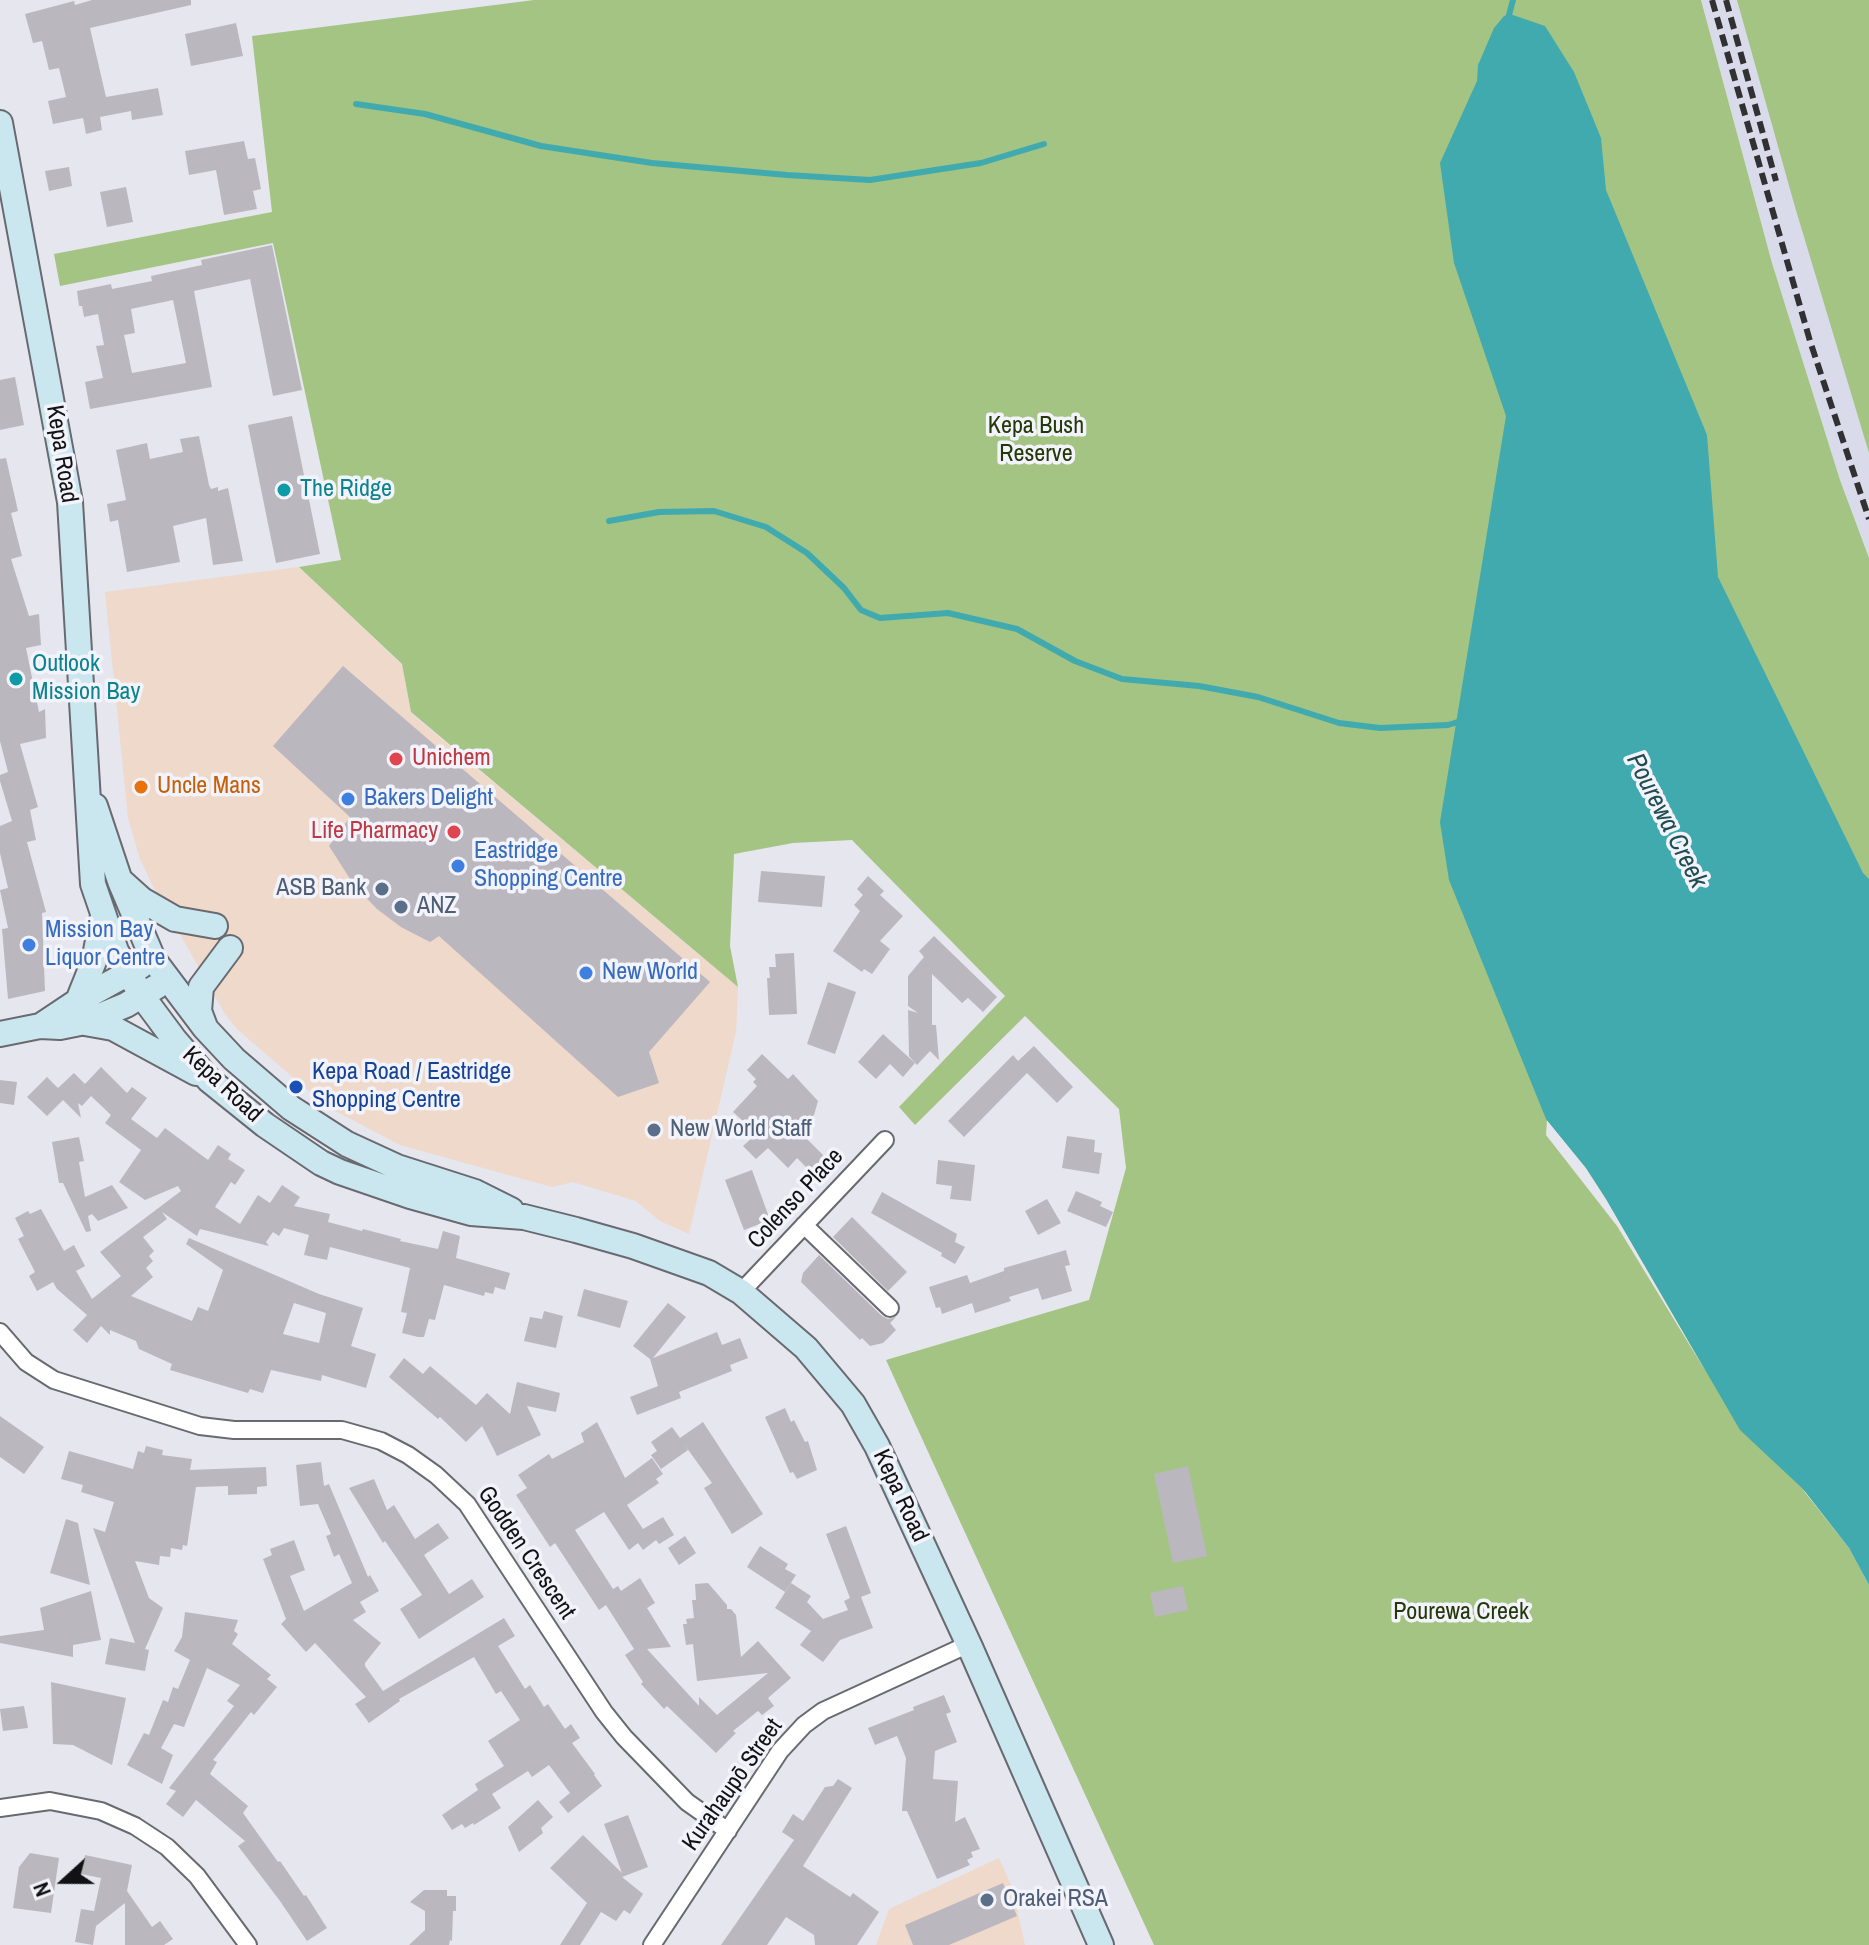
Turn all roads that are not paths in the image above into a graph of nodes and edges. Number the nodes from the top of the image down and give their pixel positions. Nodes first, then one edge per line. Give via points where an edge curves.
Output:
1 (1, 132) edge
2 (89, 789) junction
3 (120, 881) junction
4 (103, 916) junction
5 (215, 926) dead end
6 (230, 948) dead end
7 (153, 959) junction
8 (129, 973) junction
9 (167, 980) junction
10 (142, 996) junction
11 (81, 1012) junction
12 (205, 1028) junction
13 (0, 1034) edge
14 (209, 1080) junction
15 (885, 1140) dead end
16 (524, 1217) junction
17 (804, 1225) junction
18 (741, 1292) junction
19 (890, 1308) dead end
20 (0, 1332) edge
21 (969, 1644) junction
22 (0, 1808) edge
23 (728, 1831) junction
24 (248, 1945) edge
25 (652, 1945) edge
26 (1101, 1945) edge

1 - 2 main road, Kepa Road via 70,502
2 - 3 main road, Kepa Road
2 - 4 main road, Kepa Road via 91,865
3 - 5 main road via 175,919
3 - 7 main road, Kepa Road
4 - 8 main road, Kepa Road
4 - 11 main road
6 - 12 main road via 201,987 199,1011
7 - 8 main road
7 - 9 main road, Kepa Road
8 - 10 main road, Kepa Road
8 - 11 main road
9 - 10 main road
9 - 12 main road, Kepa Road
10 - 11 main road via 107,1014
10 - 14 main road, Kepa Road
11 - 13 main road via 60,1027
11 - 14 main road
12 - 16 main road, Kepa Road via 279,1098 347,1144 475,1192
14 - 16 main road, Kepa Road via 265,1125 340,1172 471,1213
15 - 17 street, Colenso Place
16 - 18 main road, Kepa Road via 633,1246 709,1273
17 - 18 street, Colenso Place
17 - 19 street
18 - 21 main road, Kepa Road via 806,1348 853,1404
20 - 23 street, Godden Crescent via 26,1362 54,1380 200,1426 342,1430 408,1455 467,1504 624,1737 687,1802
21 - 23 street, Kurahaupō Street via 813,1717 780,1751
21 - 26 main road, Kepa Road
22 - 24 street via 50,1801 101,1811 135,1826 197,1876
23 - 25 street, Kurahaupō Street

